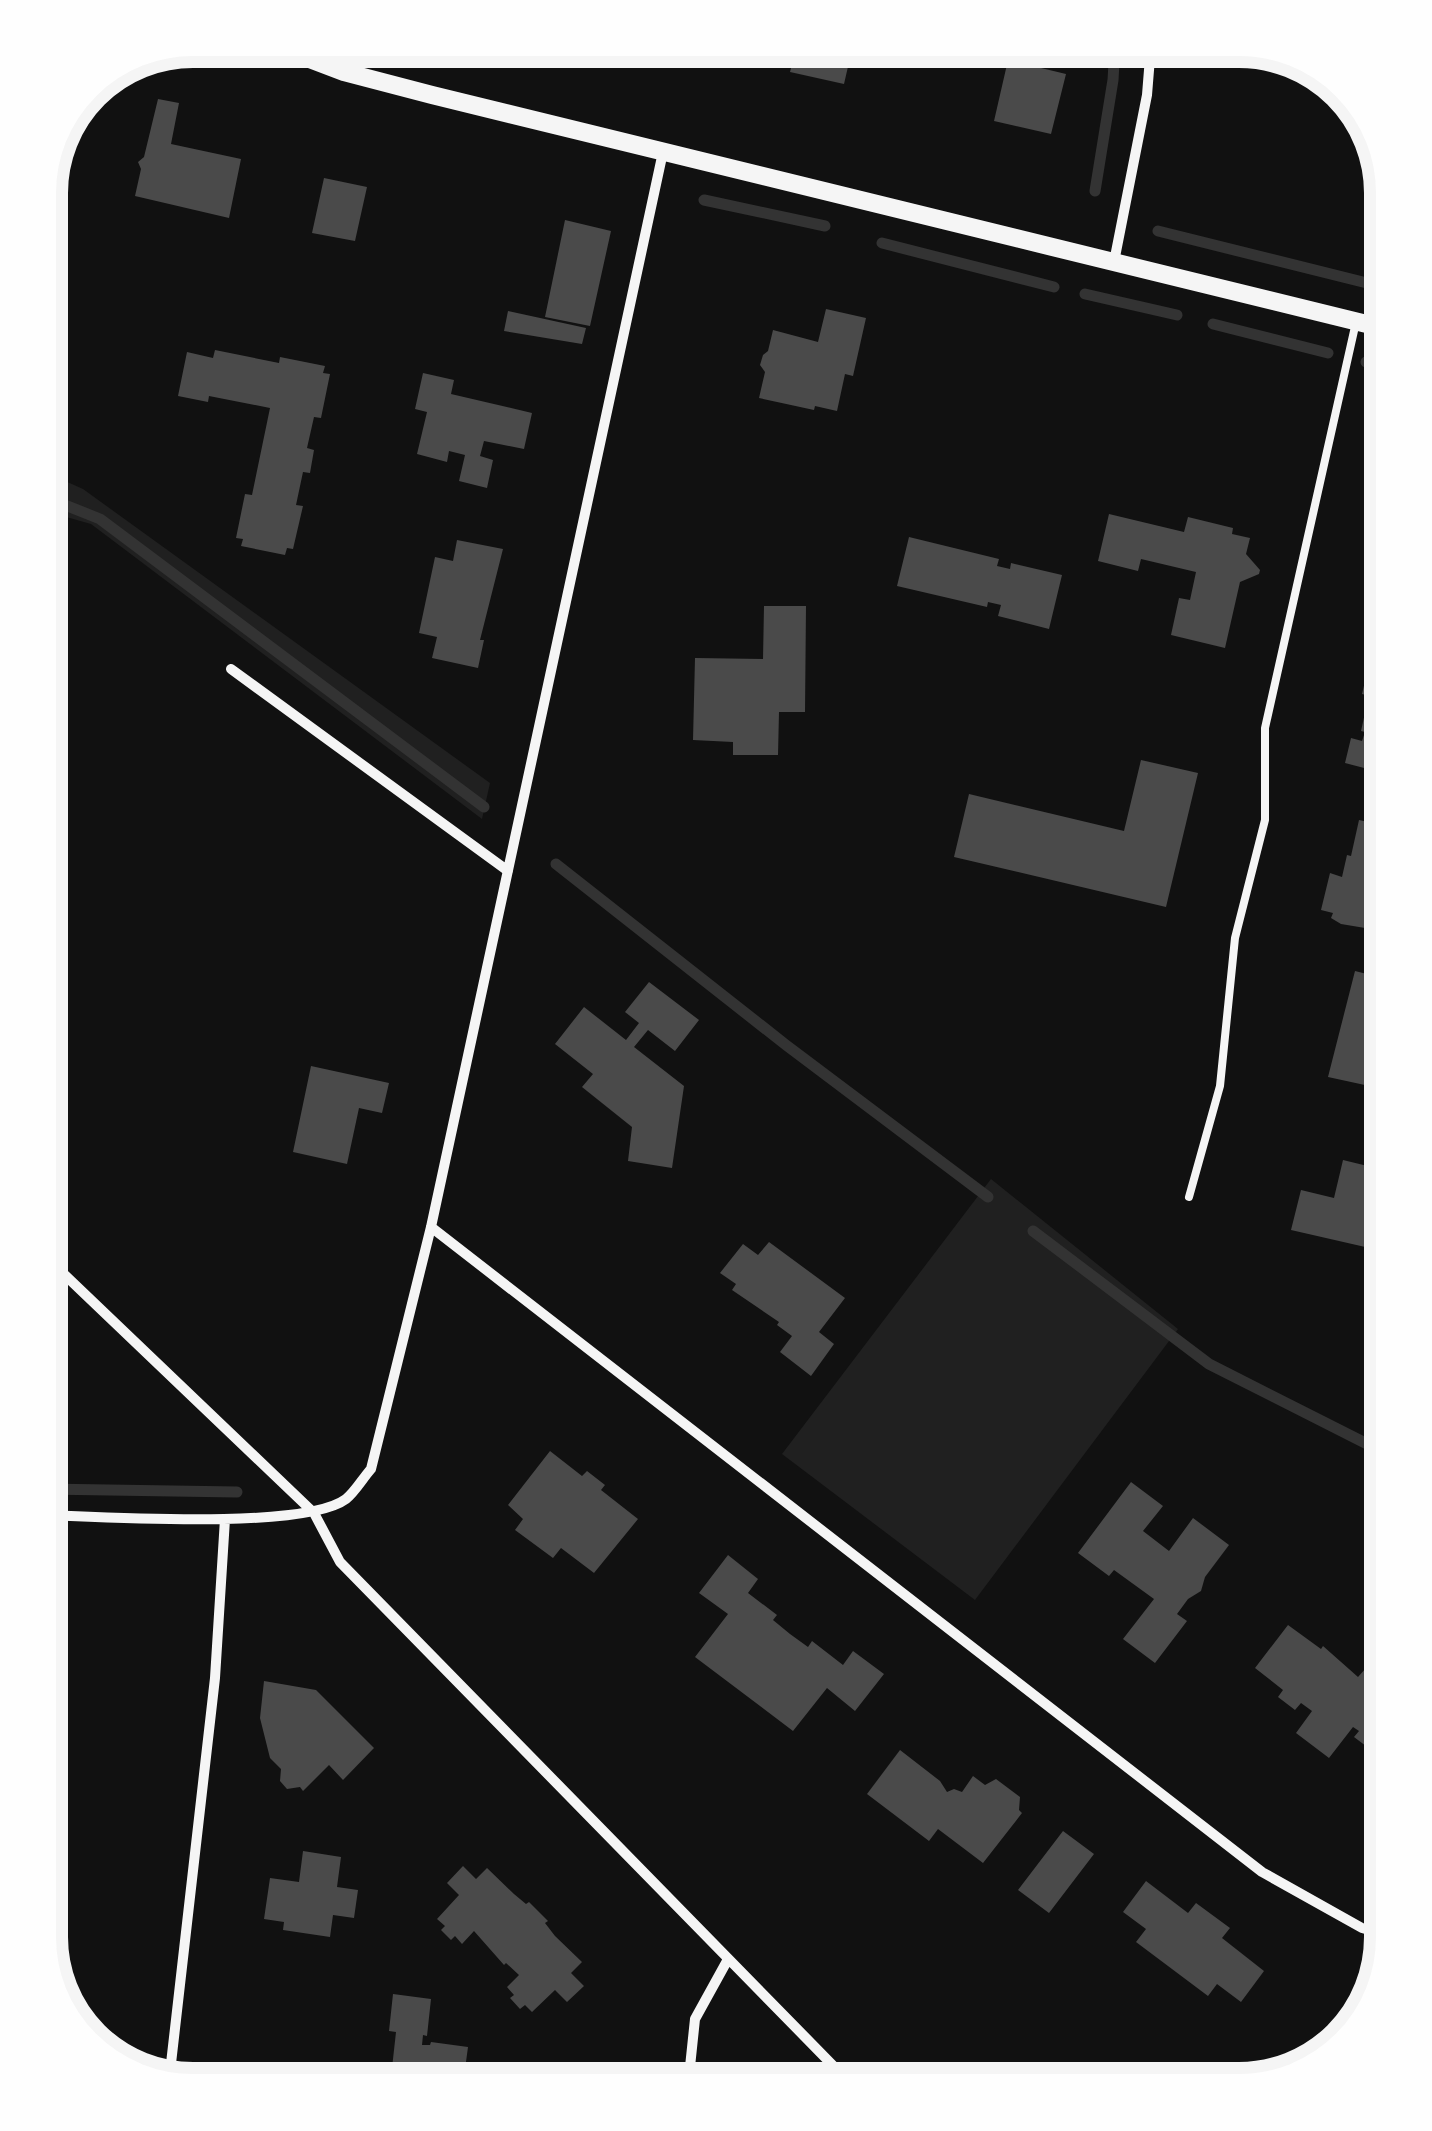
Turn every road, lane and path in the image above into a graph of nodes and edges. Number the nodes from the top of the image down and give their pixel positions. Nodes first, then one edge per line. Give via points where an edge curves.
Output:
1 (318, 62) edge
2 (1150, 63) edge
3 (663, 152) junction
4 (1114, 262) junction
5 (1356, 322) junction
6 (1370, 326) edge
7 (231, 669) dead end
8 (508, 871) junction
9 (1189, 1197) dead end
10 (431, 1227) junction
11 (63, 1273) edge
12 (314, 1513) junction
13 (63, 1516) edge
14 (225, 1519) junction
15 (1370, 1930) edge
16 (727, 1961) junction
17 (171, 2066) edge
18 (690, 2068) edge
19 (835, 2068) edge

1 - 3 street
2 - 4 street
3 - 4 street
3 - 8 street
4 - 5 street
5 - 6 street
5 - 9 lane via 1265,728 1265,820 1235,938 1220,1086
7 - 8 street
8 - 10 street
10 - 12 street via 370,1468 346,1499
10 - 15 street via 1262,1872
11 - 12 street
12 - 14 street
12 - 16 street via 340,1562
13 - 14 street
14 - 17 street via 216,1678
16 - 18 street via 694,2019
16 - 19 street

